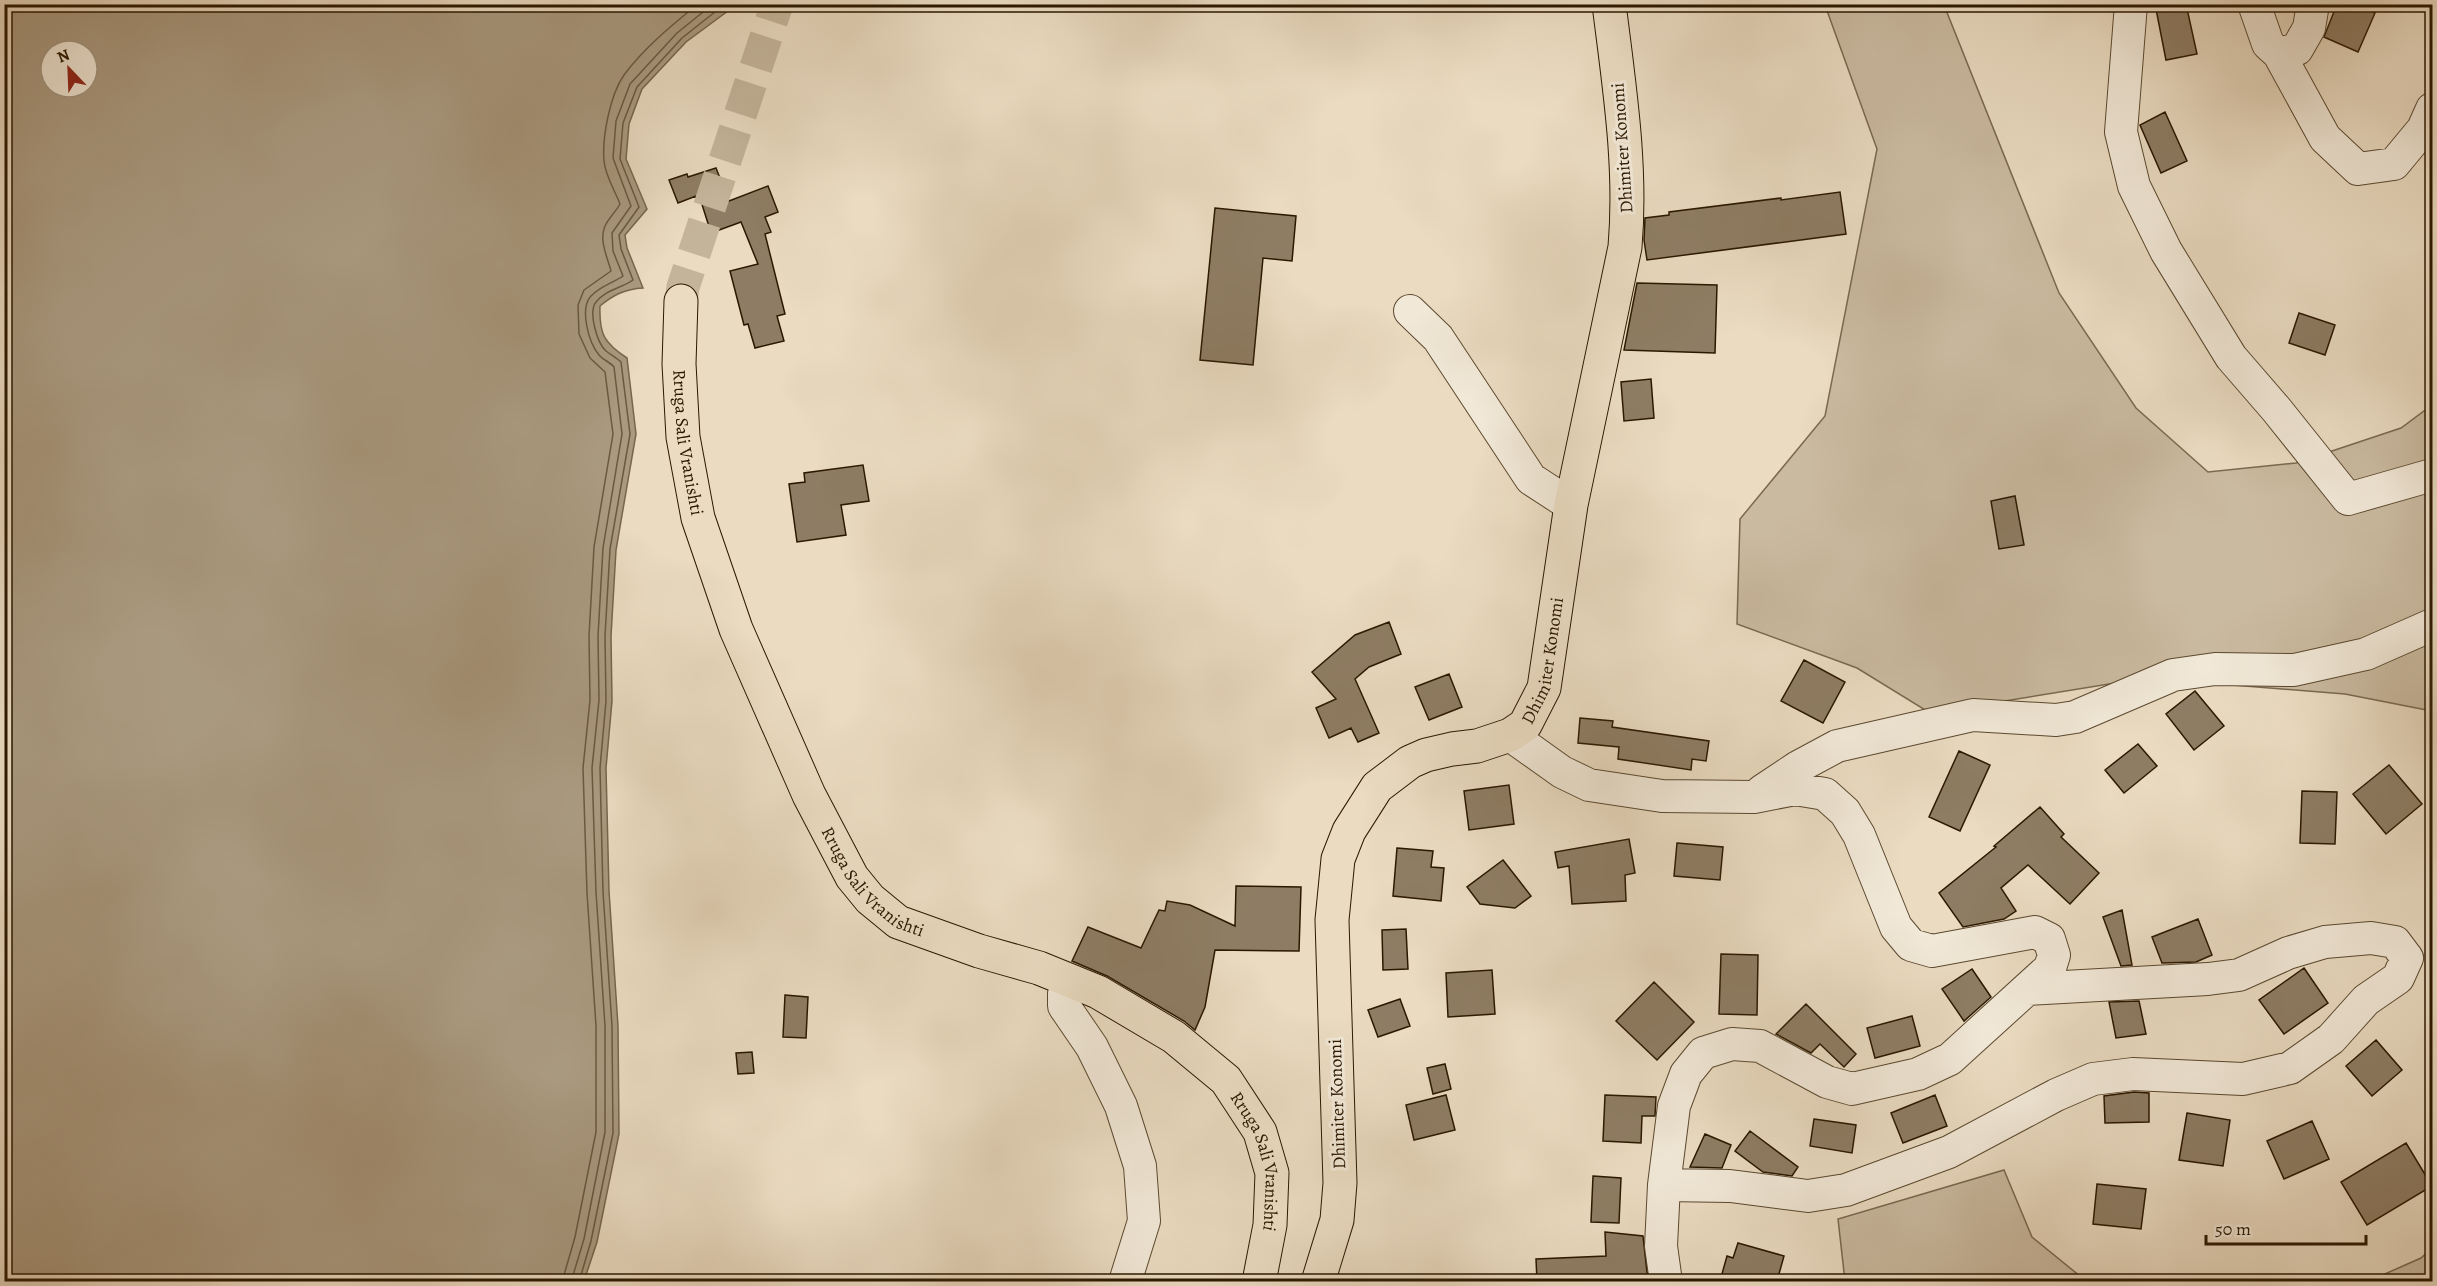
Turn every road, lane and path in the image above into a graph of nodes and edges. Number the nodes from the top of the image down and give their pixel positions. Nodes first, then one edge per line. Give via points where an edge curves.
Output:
1 (1609, 4) edge
2 (2131, 4) edge
3 (2254, 4) edge
4 (2313, 4) edge
5 (2279, 54) junction
6 (2433, 109) edge
7 (681, 301) tunnel mouth
8 (1410, 311) dead end
9 (2433, 475) edge
10 (1571, 505) junction
11 (2433, 625) edge
12 (1510, 735) junction
13 (1754, 797) junction
14 (1068, 980) junction
15 (2027, 988) junction
16 (1664, 1185) junction
17 (1125, 1281) edge
18 (1259, 1281) edge
19 (1318, 1281) edge
20 (1666, 1281) edge

1 - 10 main road, Dhimiter Konomi via 1629,204 1625,247
2 - 9 street via 2121,132 2134,186 2166,250 2231,357 2348,499
3 - 5 street via 2268,44
4 - 5 street via 2308,28 2297,49
5 - 6 street via 2325,138 2358,169 2394,164 2423,129
7 - 14 main road, Rruga Sali Vranishti via 683,437 698,518 741,639 809,795 852,877 870,899 898,922
8 - 10 street via 1438,338 1531,479
10 - 12 main road, Dhimiter Konomi via 1544,688 1525,725
11 - 13 street via 2366,654 2294,670 2215,669 2173,675 2075,717 2056,720 1972,715 1837,746
12 - 13 street via 1562,772 1589,785 1662,796
12 - 19 main road, Dhimiter Konomi via 1477,746 1426,755 1394,773 1362,807 1338,859 1332,920 1340,1184 1337,1220
13 - 15 street via 1795,789 1825,794 1845,812 1859,835 1896,927 1911,945 1932,951 2035,932 2049,939 2054,955 2050,968
14 - 17 street via 1064,1006 1092,1047 1121,1106 1140,1166 1144,1221
14 - 18 main road, Rruga Sali Vranishti via 1098,992 1174,1037 1226,1080 1260,1132 1272,1173 1270,1225
15 - 16 street via 1950,1059 1918,1074 1851,1089 1827,1082 1761,1046 1732,1044 1703,1053 1686,1074 1674,1106
15 - 16 street via 2239,975 2325,942 2372,938 2395,942 2407,958 2398,978 2366,1000 2331,1039 2290,1068 2243,1079 2133,1074 2093,1079 1949,1152 1846,1190 1809,1196 1730,1186
16 - 20 street via 1661,1246

